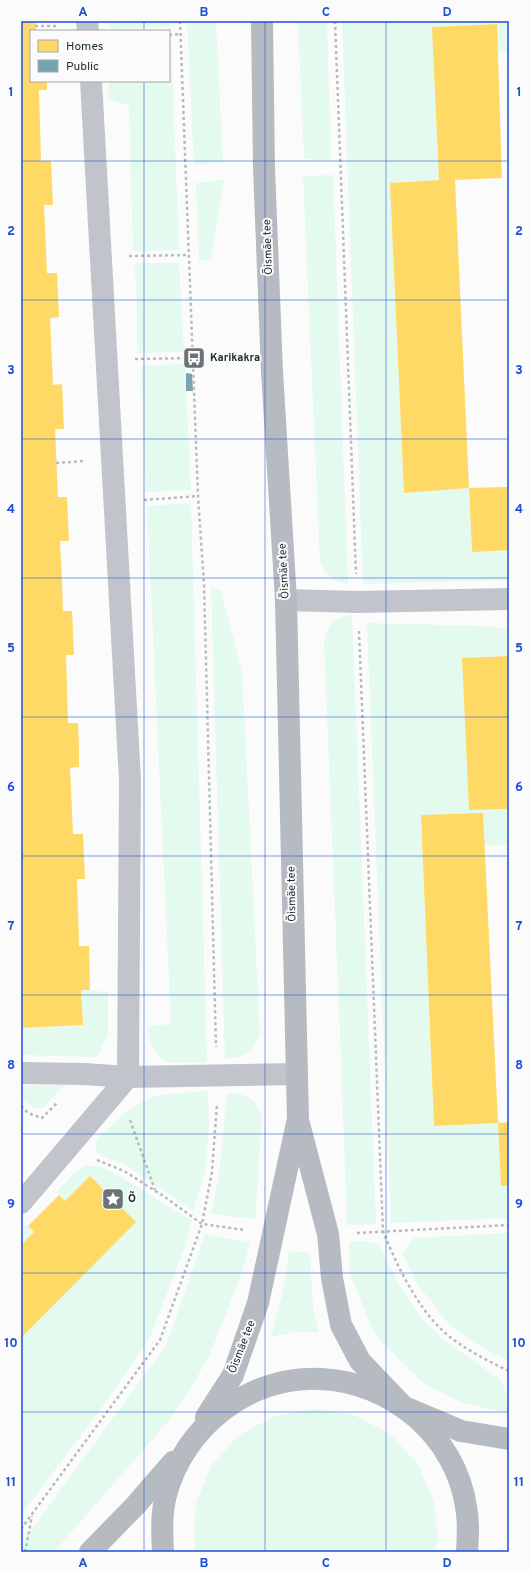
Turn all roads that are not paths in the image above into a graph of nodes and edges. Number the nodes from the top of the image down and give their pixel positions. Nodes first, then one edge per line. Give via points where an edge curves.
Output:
1 (262, 21) edge
2 (91, 82) edge
3 (509, 599) edge
4 (286, 600) junction
5 (21, 1073) edge
6 (296, 1074) junction
7 (124, 1083) junction
8 (298, 1120) junction
9 (21, 1203) edge
10 (404, 1407) junction
11 (509, 1439) edge
12 (191, 1441) junction
13 (90, 1552) edge
14 (163, 1552) edge
15 (467, 1552) edge

1 - 4 main road, Õismäe tee via 264,168 272,372
2 - 7 street via 130,780
3 - 4 street via 357,602
4 - 6 main road, Õismäe tee
5 - 7 street via 84,1074
6 - 7 street via 218,1076
6 - 8 main road, Õismäe tee
7 - 9 street
8 - 10 main road, Õismäe tee via 328,1234 332,1278 341,1325 360,1361
8 - 12 main road, Õismäe tee via 258,1303 244,1346 233,1374
10 - 11 main road, Õismäe tee via 461,1431
10 - 12 main road via 378,1392 350,1382 320,1378 291,1381 262,1388 235,1401 211,1419
10 - 15 main road via 433,1434 451,1461 466,1506
12 - 13 main road, Õismäe tee via 135,1506
12 - 14 main road via 176,1467 166,1495 161,1526

